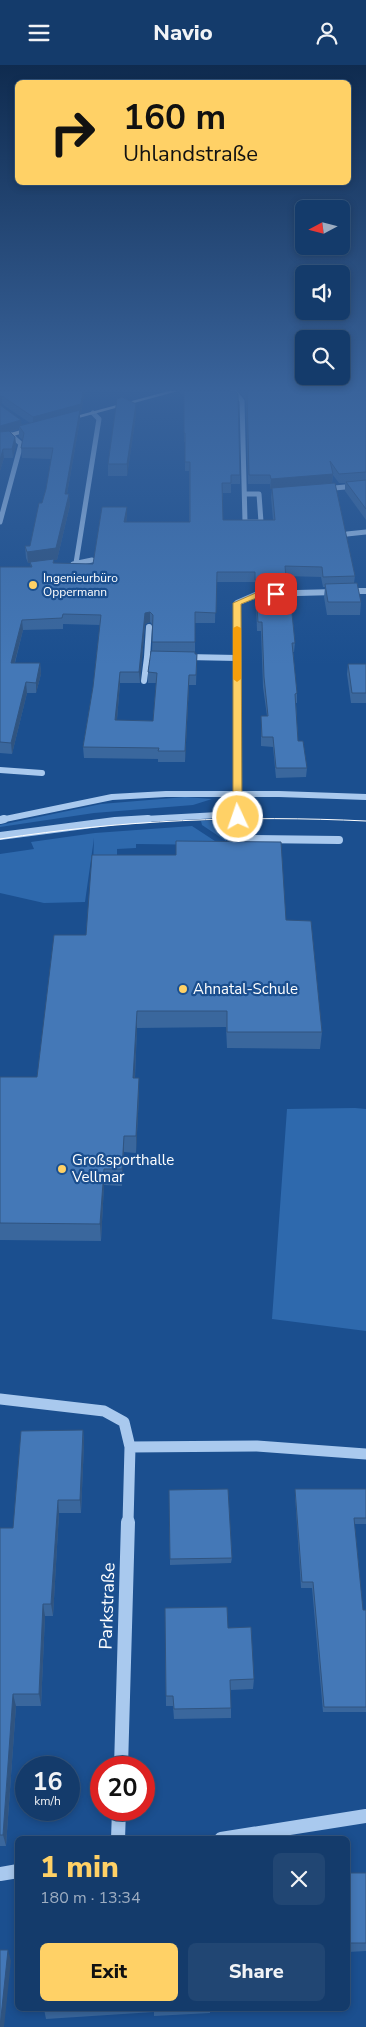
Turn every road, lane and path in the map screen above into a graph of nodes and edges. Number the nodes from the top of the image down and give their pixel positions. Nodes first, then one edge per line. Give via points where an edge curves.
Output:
1 (11, 483) edge
2 (89, 483) edge
3 (245, 483) edge
4 (366, 485) edge
5 (318, 489) edge
6 (245, 494) junction
7 (269, 494) dead end
8 (259, 495) junction
9 (0, 522) edge
10 (366, 532) edge
11 (347, 534) edge
12 (92, 559) edge
13 (76, 563) junction
14 (67, 565) edge
15 (366, 591) edge
16 (149, 627) dead end
17 (147, 657) junction
18 (167, 657) edge
19 (177, 657) edge
20 (237, 658) junction
21 (144, 681) dead end
22 (0, 770) edge
23 (42, 773) dead end
24 (236, 793) junction
25 (366, 797) edge
26 (237, 814) junction
27 (0, 820) edge
28 (0, 836) edge
29 (339, 840) dead end
30 (0, 1399) edge
31 (130, 1447) junction
32 (366, 1454) edge
33 (121, 1756) edge
34 (366, 1815) edge
35 (119, 1821) edge
36 (118, 1836) edge
37 (239, 1836) edge
38 (15, 1872) edge
39 (0, 1874) edge

1 - 9 street
2 - 13 street
3 - 6 street
4 - 5 street
6 - 8 street
6 - 8 street via 245,522 261,522
7 - 8 street
10 - 11 street
12 - 13 street
13 - 14 street
15 - 20 street via 246,598 237,603
16 - 17 street
17 - 18 street
17 - 21 street
19 - 20 street
20 - 24 street
22 - 23 street
24 - 25 street
24 - 26 street
24 - 27 street via 112,797
26 - 28 street via 115,821
26 - 29 street via 244,839
30 - 31 street, Parkstraße via 104,1411 124,1422
31 - 32 street via 257,1446
31 - 33 street, Parkstraße
34 - 37 street
35 - 36 street
38 - 39 street

